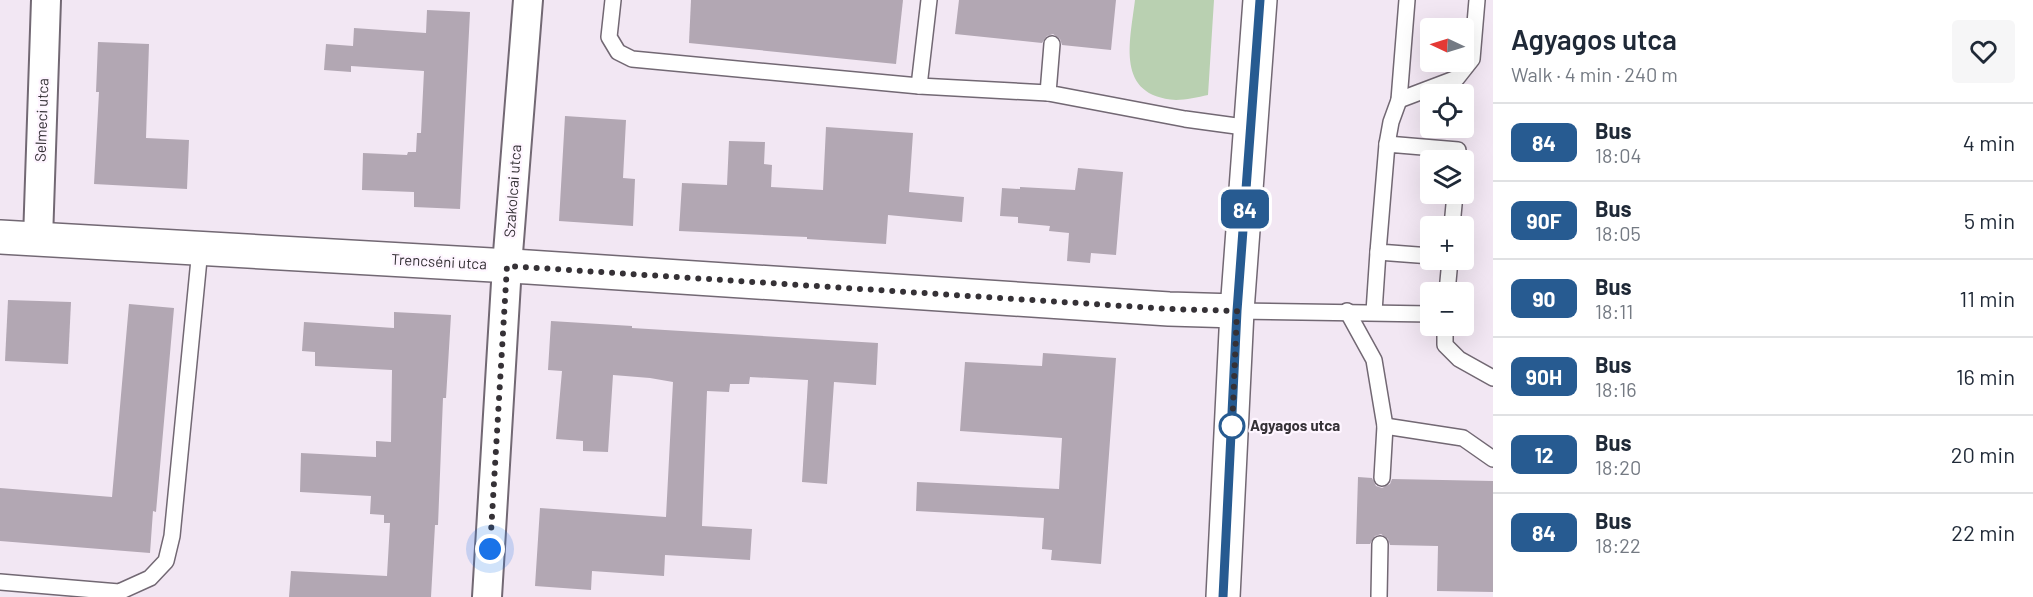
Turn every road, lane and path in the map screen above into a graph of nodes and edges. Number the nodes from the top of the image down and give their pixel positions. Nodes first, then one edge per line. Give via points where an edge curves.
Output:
1 (46, 0) edge
2 (528, 0) edge
3 (613, 0) edge
4 (929, 0) edge
5 (1260, 0) edge
6 (1407, 0) edge
7 (1478, 0) edge
8 (1052, 44) dead end
9 (919, 86) junction
10 (1048, 93) junction
11 (1399, 100) junction
12 (1251, 128) junction
13 (1387, 144) junction
14 (1458, 150) edge
15 (0, 237) edge
16 (38, 239) junction
17 (200, 249) junction
18 (1378, 252) junction
19 (1420, 255) edge
20 (507, 266) junction
21 (1237, 311) junction
22 (1347, 311) junction
23 (1374, 312) junction
24 (1420, 314) edge
25 (1445, 336) edge
26 (1493, 378) edge
27 (1385, 426) junction
28 (1493, 459) edge
29 (1383, 478) dead end
30 (1380, 544) dead end
31 (0, 582) edge
32 (487, 597) edge
33 (1223, 597) edge
34 (1379, 597) edge

1 - 16 street, Selmeci utca
2 - 20 street, Szakolcai utca
3 - 9 lane via 609,37 618,52 632,59
4 - 9 lane
5 - 12 street
6 - 11 lane
7 - 11 lane via 1472,59 1457,78
8 - 10 lane
9 - 10 lane
10 - 12 lane
11 - 13 lane
12 - 21 street
13 - 14 lane
13 - 18 lane
15 - 16 street, Trencséni utca
16 - 17 street, Trencséni utca
17 - 20 street, Trencséni utca
17 - 31 lane via 172,536 166,561 150,578 119,592
18 - 19 lane
18 - 23 lane
20 - 21 street, Trencséni utca
20 - 32 street, Szakolcai utca
21 - 22 lane
21 - 33 street
22 - 23 lane
22 - 27 lane via 1374,360
23 - 24 lane
25 - 26 lane via 1445,345
27 - 28 lane via 1463,438
27 - 29 lane
30 - 34 lane

